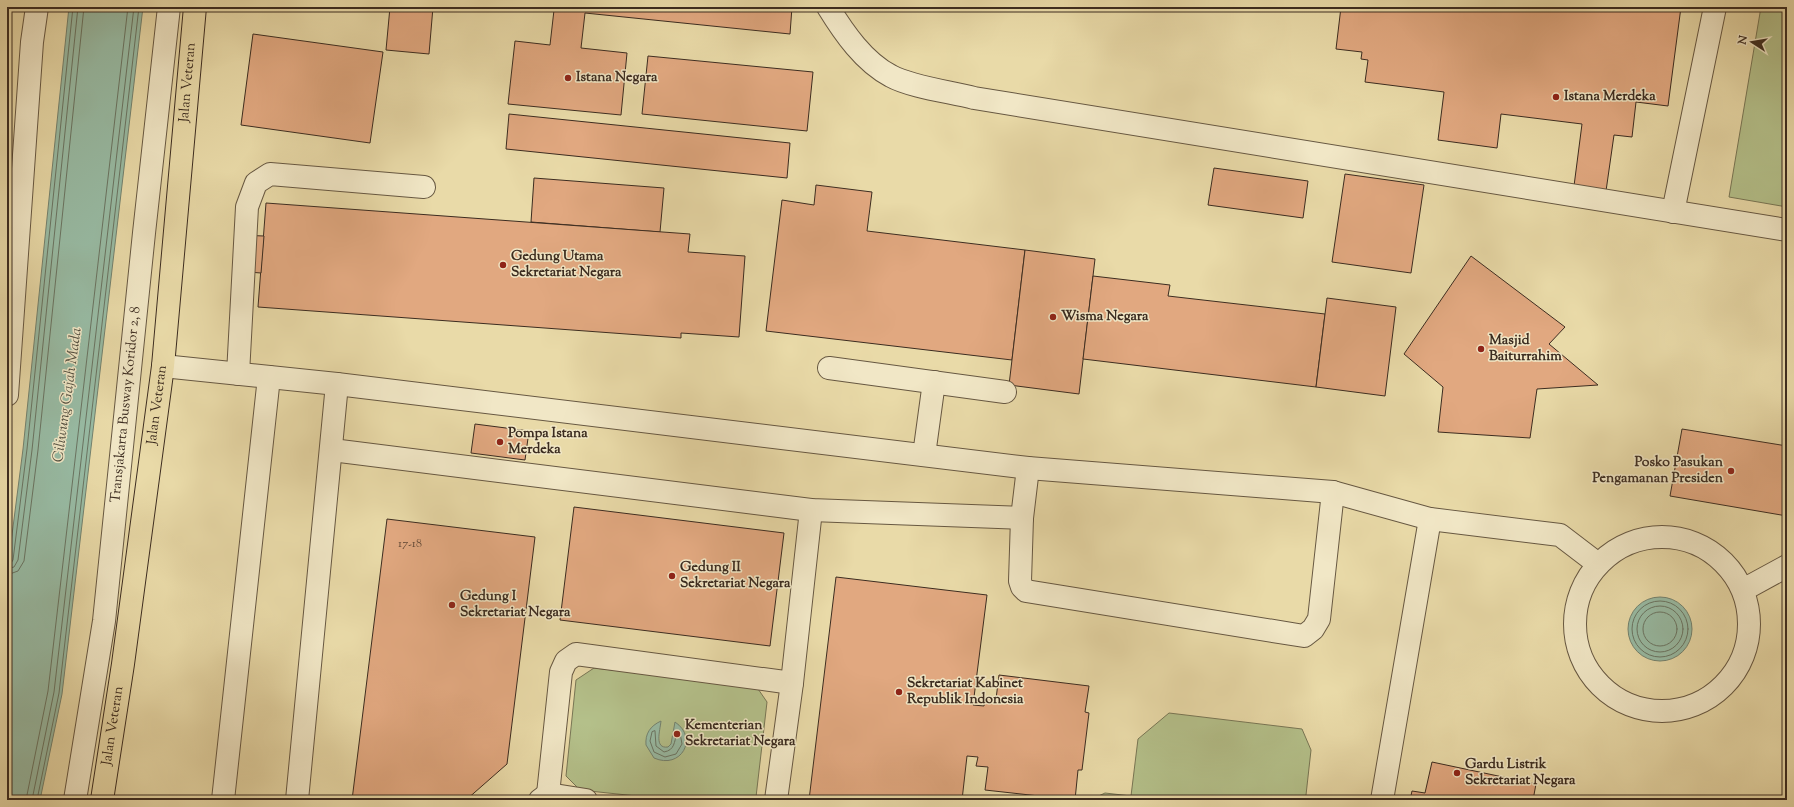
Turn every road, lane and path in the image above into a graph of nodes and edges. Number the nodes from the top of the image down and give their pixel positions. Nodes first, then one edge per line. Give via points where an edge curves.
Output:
1 (37, 7) edge
2 (169, 7) edge
3 (195, 7) edge
4 (828, 7) edge
5 (1715, 7) edge
6 (424, 187) dead end
7 (1673, 212) junction
8 (1787, 230) edge
9 (163, 366) junction
10 (829, 368) dead end
11 (238, 374) junction
12 (269, 377) junction
13 (934, 382) junction
14 (337, 384) junction
15 (1005, 392) dead end
16 (7, 395) edge
17 (332, 450) junction
18 (924, 455) junction
19 (1028, 468) junction
20 (1334, 492) junction
21 (811, 510) junction
22 (1022, 518) junction
23 (1430, 519) junction
24 (1598, 564) junction
25 (1787, 566) edge
26 (1743, 590) junction
27 (792, 684) junction
28 (544, 797) edge
29 (75, 800) edge
30 (102, 800) edge
31 (223, 800) edge
32 (297, 800) edge
33 (586, 800) edge
34 (776, 800) edge
35 (1382, 800) edge

1 - 16 lane via 32,42
2 - 29 lane, Transjakarta Busway Koridor 2, 8 via 104,621
3 - 9 main road, Jalan Veteran
4 - 7 lane via 855,46 870,61 892,76 974,98
5 - 7 lane
6 - 11 lane via 270,174 256,183 247,207
7 - 8 lane
9 - 11 lane
9 - 30 main road, Jalan Veteran
10 - 13 lane
11 - 12 lane
12 - 14 lane
12 - 31 lane
13 - 15 lane
13 - 18 lane
14 - 17 lane
14 - 18 lane
17 - 21 lane
17 - 32 lane
18 - 19 lane
19 - 20 lane
19 - 22 lane
20 - 22 lane via 1319,619 1313,629 1304,636 1026,591 1020,581
20 - 23 lane
21 - 22 lane
21 - 27 lane
23 - 24 lane via 1560,535
23 - 35 lane
24 - 26 lane via 1617,548 1640,539 1664,536 1689,540 1716,556 1730,568
24 - 26 lane via 1583,585 1576,609 1575,634 1581,658 1598,684 1612,696 1634,708 1659,712 1684,709 1706,700 1726,684 1740,663 1748,639 1749,614
25 - 26 lane
27 - 28 lane via 576,654 566,661 560,672
27 - 34 lane
28 - 33 lane

